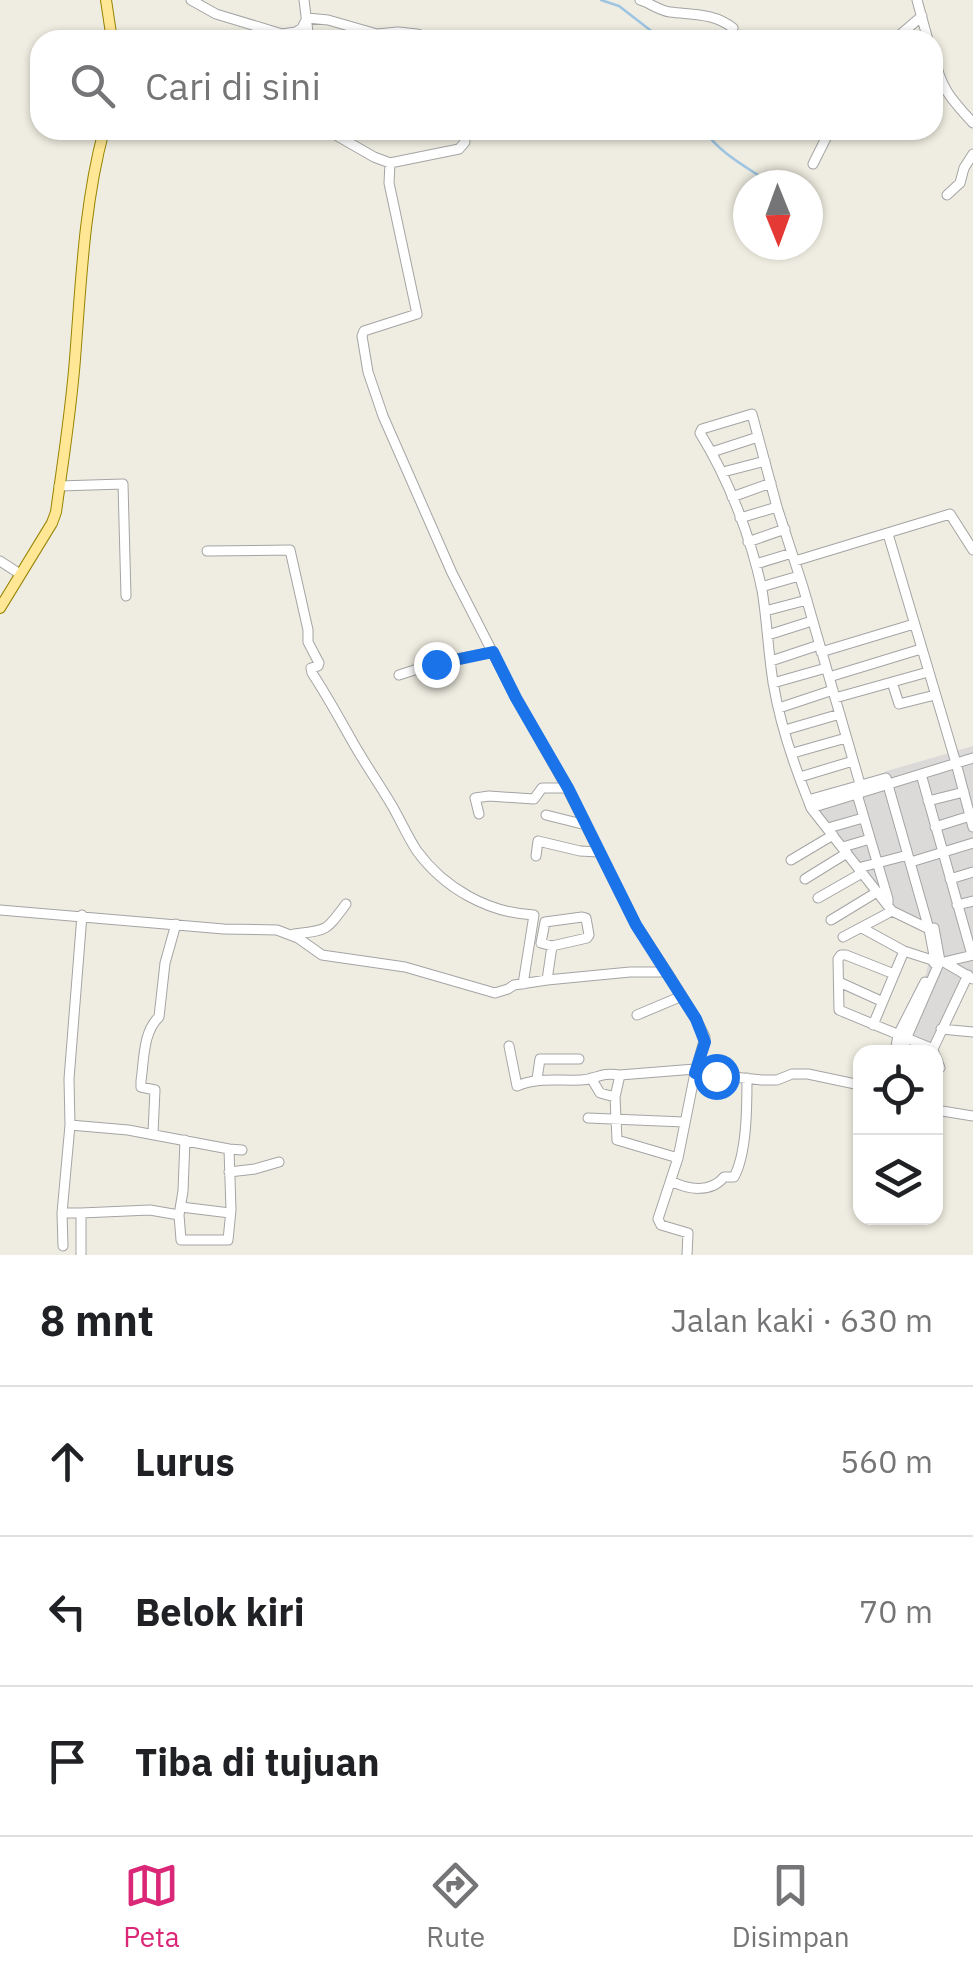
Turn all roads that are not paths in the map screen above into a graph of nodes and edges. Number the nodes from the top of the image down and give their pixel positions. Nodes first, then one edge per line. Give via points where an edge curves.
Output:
1 (106, 0) edge
2 (191, 0) edge
3 (304, 0) edge
4 (640, 0) edge
5 (917, 0) edge
6 (678, 7) edge
7 (922, 16) junction
8 (307, 18) junction
9 (110, 30) edge
10 (269, 30) edge
11 (300, 30) edge
12 (308, 30) edge
13 (363, 30) edge
14 (732, 30) edge
15 (906, 30) edge
16 (926, 30) edge
17 (943, 86) edge
18 (973, 123) edge
19 (101, 140) edge
20 (344, 140) edge
21 (465, 140) edge
22 (825, 140) edge
23 (973, 154) edge
24 (390, 163) junction
25 (813, 164) dead end
26 (946, 195) dead end
27 (758, 437) junction
28 (712, 452) junction
29 (765, 461) junction
30 (723, 472) junction
31 (771, 483) junction
32 (60, 486) junction
33 (732, 497) junction
34 (777, 507) junction
35 (740, 518) junction
36 (785, 530) junction
37 (888, 534) junction
38 (748, 542) junction
39 (973, 550) edge
40 (207, 551) dead end
41 (793, 557) junction
42 (0, 560) edge
43 (756, 564) junction
44 (20, 574) junction
45 (800, 576) junction
46 (761, 587) junction
47 (126, 596) dead end
48 (806, 600) junction
49 (0, 608) edge
50 (765, 611) junction
51 (812, 621) junction
52 (914, 624) junction
53 (768, 635) junction
54 (820, 649) junction
55 (921, 649) junction
56 (493, 652) junction
57 (770, 660) junction
58 (827, 672) junction
59 (928, 672) junction
60 (398, 675) dead end
61 (892, 682) junction
62 (774, 683) junction
63 (834, 694) junction
64 (935, 695) junction
65 (779, 708) junction
66 (840, 714) junction
67 (786, 730) junction
68 (846, 738) junction
69 (793, 753) junction
70 (973, 758) edge
71 (853, 762) junction
72 (956, 762) junction
73 (920, 774) junction
74 (800, 777) junction
75 (890, 784) junction
76 (568, 788) junction
77 (858, 789) junction
78 (964, 792) junction
79 (928, 801) junction
80 (809, 804) junction
81 (479, 814) dead end
82 (546, 815) dead end
83 (863, 818) junction
84 (972, 822) edge
85 (586, 825) junction
86 (935, 827) junction
87 (830, 832) junction
88 (870, 839) junction
89 (973, 843) edge
90 (845, 850) junction
91 (599, 852) junction
92 (942, 852) junction
93 (536, 856) dead end
94 (911, 858) junction
95 (791, 860) dead end
96 (877, 862) junction
97 (860, 870) junction
98 (973, 872) edge
99 (805, 879) dead end
100 (950, 879) junction
101 (877, 892) junction
102 (818, 898) dead end
103 (973, 901) edge
104 (346, 904) dead end
105 (957, 906) junction
106 (890, 909) junction
107 (0, 910) edge
108 (82, 915) junction
109 (831, 920) dead end
110 (176, 924) junction
111 (862, 928) junction
112 (929, 929) junction
113 (968, 929) edge
114 (291, 934) junction
115 (844, 937) dead end
116 (552, 946) junction
117 (904, 950) junction
118 (972, 955) edge
119 (940, 962) junction
120 (667, 972) junction
121 (894, 974) junction
122 (970, 977) edge
123 (547, 980) junction
124 (839, 982) junction
125 (523, 984) junction
126 (682, 996) junction
127 (881, 1001) junction
128 (638, 1014) dead end
129 (873, 1024) junction
130 (941, 1029) junction
131 (972, 1030) edge
132 (902, 1037) junction
133 (898, 1045) edge
134 (903, 1045) edge
135 (915, 1045) edge
136 (938, 1045) edge
137 (509, 1046) dead end
138 (578, 1059) dead end
139 (695, 1071) junction
140 (620, 1075) junction
141 (591, 1078) junction
142 (747, 1078) junction
143 (538, 1079) junction
144 (853, 1084) edge
145 (615, 1097) junction
146 (688, 1099) junction
147 (702, 1102) dead end
148 (943, 1111) edge
149 (973, 1116) edge
150 (588, 1118) dead end
151 (616, 1118) junction
152 (684, 1122) junction
153 (70, 1125) junction
154 (153, 1134) junction
155 (185, 1140) junction
156 (230, 1150) junction
157 (242, 1150) dead end
158 (678, 1158) junction
159 (279, 1162) dead end
160 (229, 1172) junction
161 (671, 1181) junction
162 (180, 1211) junction
163 (62, 1213) junction
164 (81, 1213) junction
165 (230, 1213) junction
166 (63, 1246) dead end
167 (81, 1255) edge
168 (687, 1255) edge

1 - 9 main road
2 - 10 street
3 - 8 street
4 - 6 street via 668,12
5 - 7 street
6 - 14 street
7 - 15 street
7 - 16 street
8 - 11 street
8 - 12 street
8 - 13 street
17 - 18 street
19 - 32 main road
20 - 24 street
21 - 24 street via 459,149
22 - 25 street
23 - 26 street via 960,183
24 - 56 street via 418,314 364,330 364,354 414,492
27 - 28 street
27 - 28 street via 752,414 702,429
27 - 29 street
28 - 30 street
29 - 30 street
29 - 31 street
30 - 33 street
31 - 33 street
31 - 34 street
32 - 44 main road via 52,522
32 - 47 street via 123,484
33 - 35 street
34 - 35 street
34 - 36 street
35 - 38 street
36 - 38 street
36 - 41 street
37 - 39 street via 950,514
37 - 41 street
37 - 52 street
38 - 43 street
40 - 125 street via 290,550 308,642 319,663 312,673 414,847 444,879 492,909 534,915
41 - 43 street
41 - 45 street
42 - 44 street
43 - 46 street
44 - 49 main road
45 - 46 street
45 - 48 street
46 - 50 street
48 - 50 street
48 - 51 street
50 - 53 street
51 - 53 street
51 - 54 street
52 - 54 street
52 - 55 street
53 - 57 street
54 - 57 street
54 - 58 street
55 - 58 street
55 - 59 street
56 - 60 street
56 - 76 street
57 - 62 street
58 - 62 street
58 - 63 street
59 - 61 street
59 - 64 street
61 - 63 street
61 - 64 street via 900,704
62 - 65 street
63 - 65 street
63 - 66 street
64 - 72 street
65 - 67 street
66 - 67 street
66 - 68 street
67 - 69 street
68 - 69 street
68 - 71 street
69 - 74 street
70 - 72 street
71 - 74 street
71 - 77 street
72 - 73 street
72 - 78 street
73 - 75 street
73 - 79 street
74 - 80 street
75 - 77 street via 884,777
75 - 94 street
76 - 81 street via 542,788 534,798 476,798
76 - 85 street
77 - 80 street
77 - 83 street
78 - 79 street
78 - 84 street
79 - 86 street
80 - 87 street
82 - 85 street
83 - 87 street
83 - 88 street
84 - 86 street
85 - 91 street
86 - 92 street
87 - 90 street
87 - 95 street
88 - 90 street
88 - 96 street
89 - 92 street
90 - 97 street
90 - 99 street
91 - 93 street via 538,841
91 - 120 street
92 - 94 street
92 - 100 street
94 - 96 street
94 - 112 street
94 - 119 street
96 - 97 street
96 - 106 street
97 - 101 street
97 - 102 street
98 - 100 street
100 - 105 street
101 - 106 street
101 - 109 street
103 - 105 street
104 - 114 street via 328,928
105 - 113 street
106 - 111 street
106 - 112 street
107 - 108 street
108 - 110 street
108 - 153 street
110 - 114 street
110 - 154 street via 141,1081 141,1087 155,1090
111 - 115 street
111 - 117 street
112 - 119 street
113 - 118 street
114 - 125 street via 322,955 406,967 488,992
116 - 116 street via 587,938 586,918 545,922 541,943
116 - 123 street
117 - 119 street
117 - 121 street
118 - 119 street
119 - 122 street
119 - 132 street
120 - 123 street
120 - 126 street
121 - 124 street via 846,954 838,959
121 - 127 street
122 - 130 street
123 - 125 street
124 - 127 street
124 - 129 street via 839,1010
126 - 128 street
126 - 139 street via 704,1037
127 - 129 street
129 - 132 street
130 - 131 street
130 - 136 street
132 - 133 street
132 - 134 street
132 - 135 street
137 - 143 street via 517,1086
138 - 143 street via 540,1059
139 - 140 street
139 - 142 street
139 - 146 street
140 - 141 street
140 - 145 street
141 - 143 street
141 - 145 street via 600,1092
142 - 144 street via 808,1074
142 - 161 street via 737,1173 695,1189
145 - 151 street
146 - 147 street
146 - 152 street
148 - 149 street
150 - 151 street
151 - 152 street
151 - 158 street via 617,1140
152 - 158 street
153 - 154 street
153 - 163 street
154 - 155 street
155 - 156 street
155 - 162 street
156 - 157 street
156 - 160 street
158 - 161 street
159 - 160 street
160 - 165 street
161 - 168 street via 658,1221 688,1233
162 - 164 street
162 - 165 street
162 - 165 street via 181,1240 226,1241
163 - 164 street
163 - 166 street
164 - 167 street

